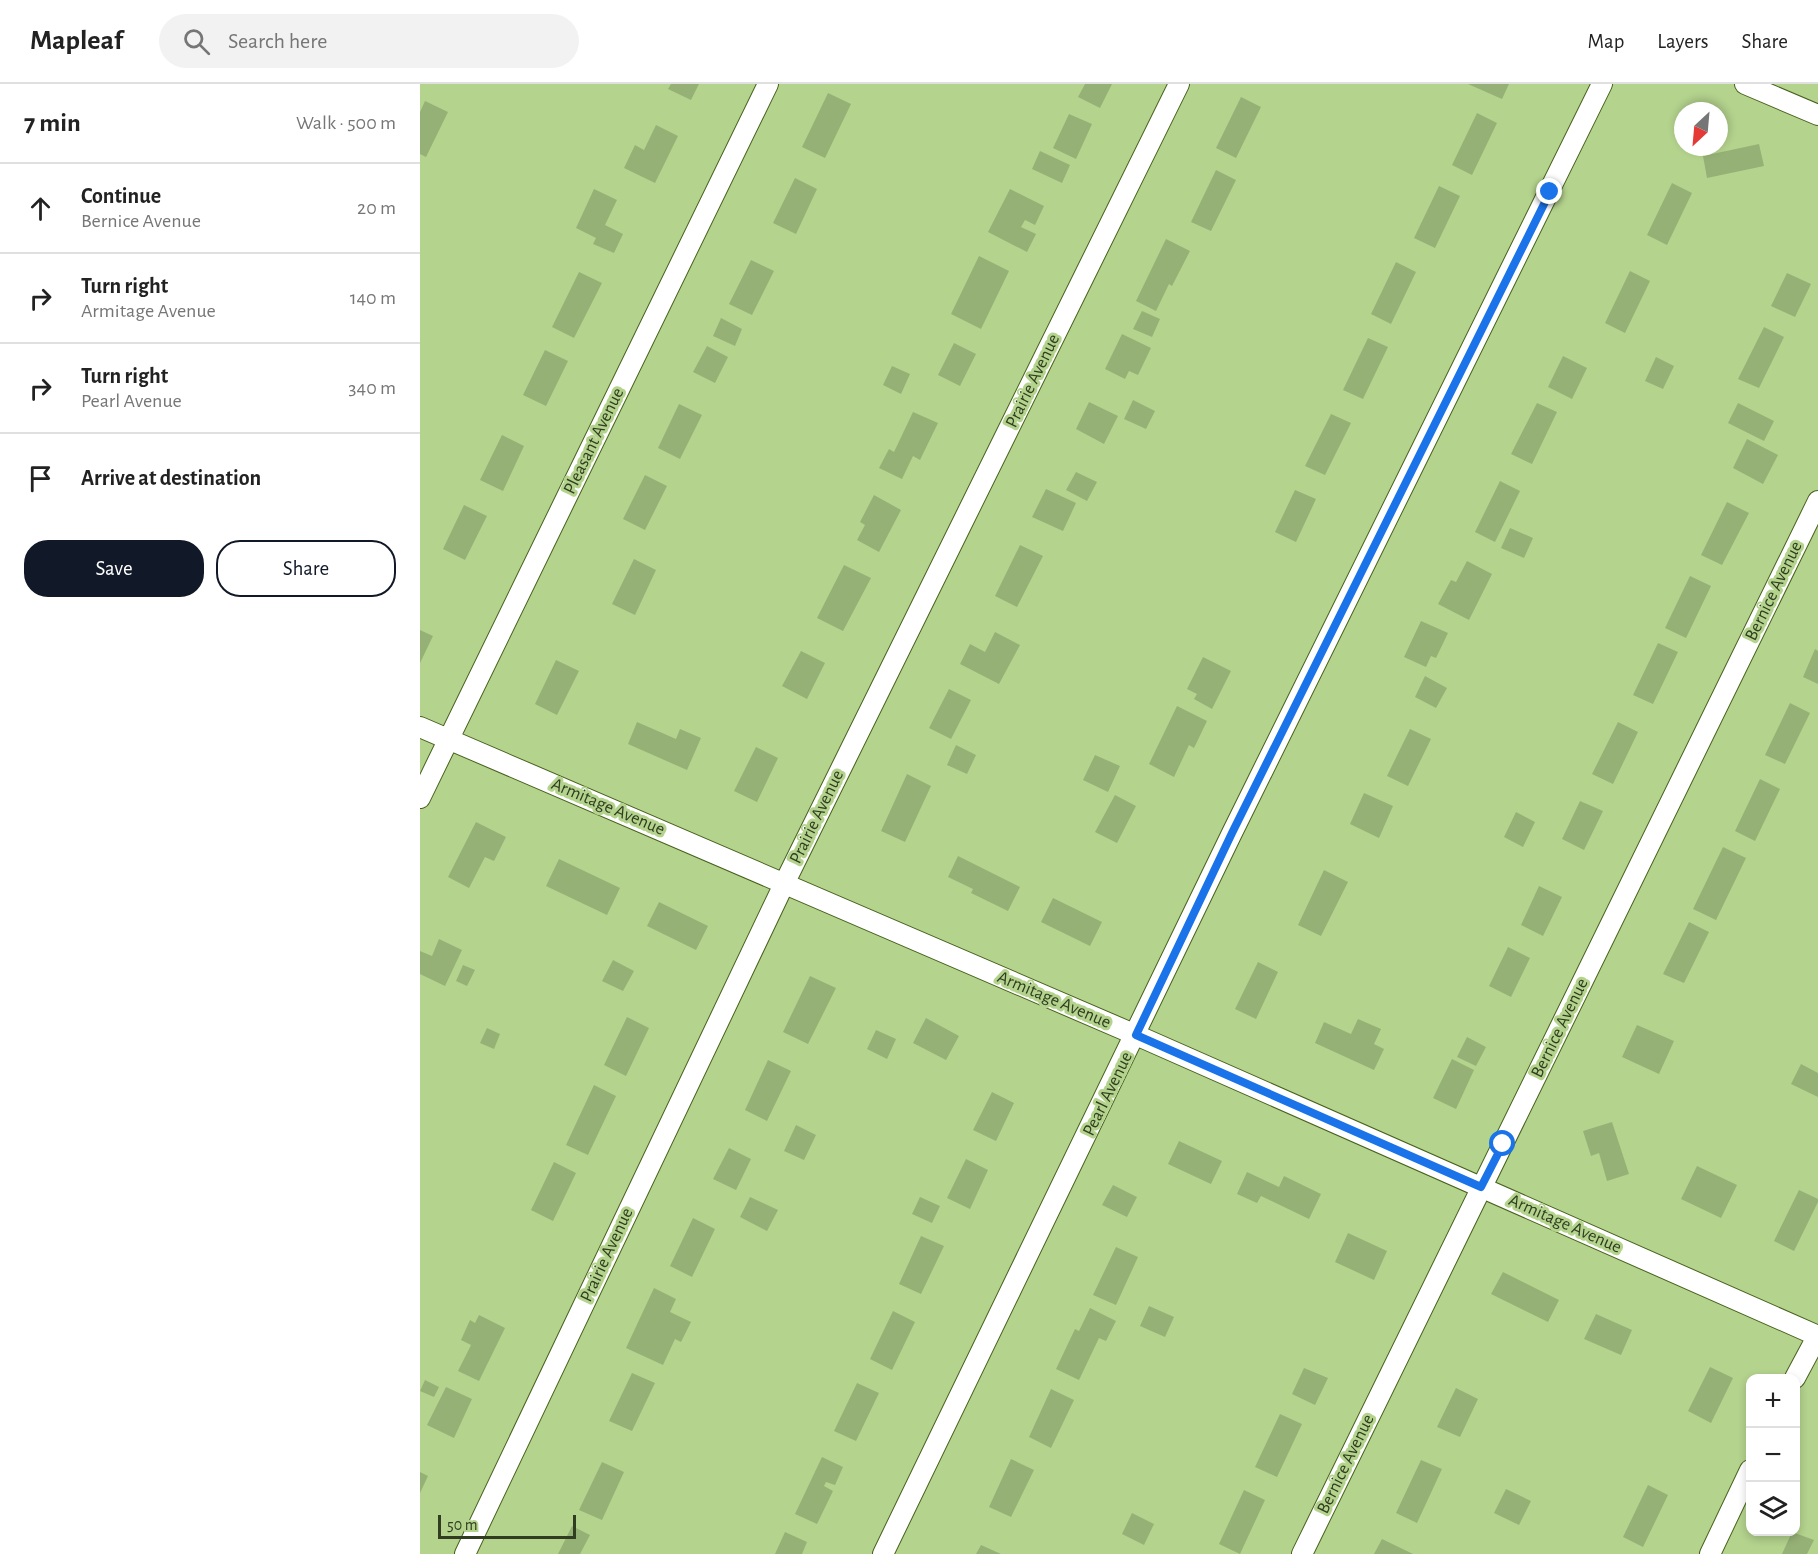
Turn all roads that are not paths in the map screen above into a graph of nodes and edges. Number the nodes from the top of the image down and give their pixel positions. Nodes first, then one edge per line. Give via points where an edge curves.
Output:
1 (768, 84) edge
2 (1179, 84) edge
3 (1602, 84) edge
4 (1745, 84) edge
5 (1818, 115) edge
6 (1818, 501) edge
7 (420, 727) edge
8 (448, 739) junction
9 (420, 798) edge
10 (785, 882) junction
11 (1136, 1035) junction
12 (1481, 1187) junction
13 (1818, 1336) edge
14 (1797, 1374) edge
15 (1746, 1478) edge
16 (465, 1554) edge
17 (883, 1554) edge
18 (1302, 1554) edge
19 (1710, 1554) edge

1 - 8 street, Pleasant Avenue
2 - 10 street, Prairie Avenue
3 - 11 street, Pearl Avenue
4 - 5 street
6 - 12 street, Bernice Avenue
7 - 8 street, Armitage Avenue
8 - 9 street, Pleasant Avenue
8 - 10 street, Armitage Avenue
10 - 11 street, Armitage Avenue
10 - 16 street, Prairie Avenue
11 - 12 street, Armitage Avenue
11 - 17 street, Pearl Avenue
12 - 13 street, Armitage Avenue
12 - 18 street, Bernice Avenue
13 - 14 street
15 - 19 street

